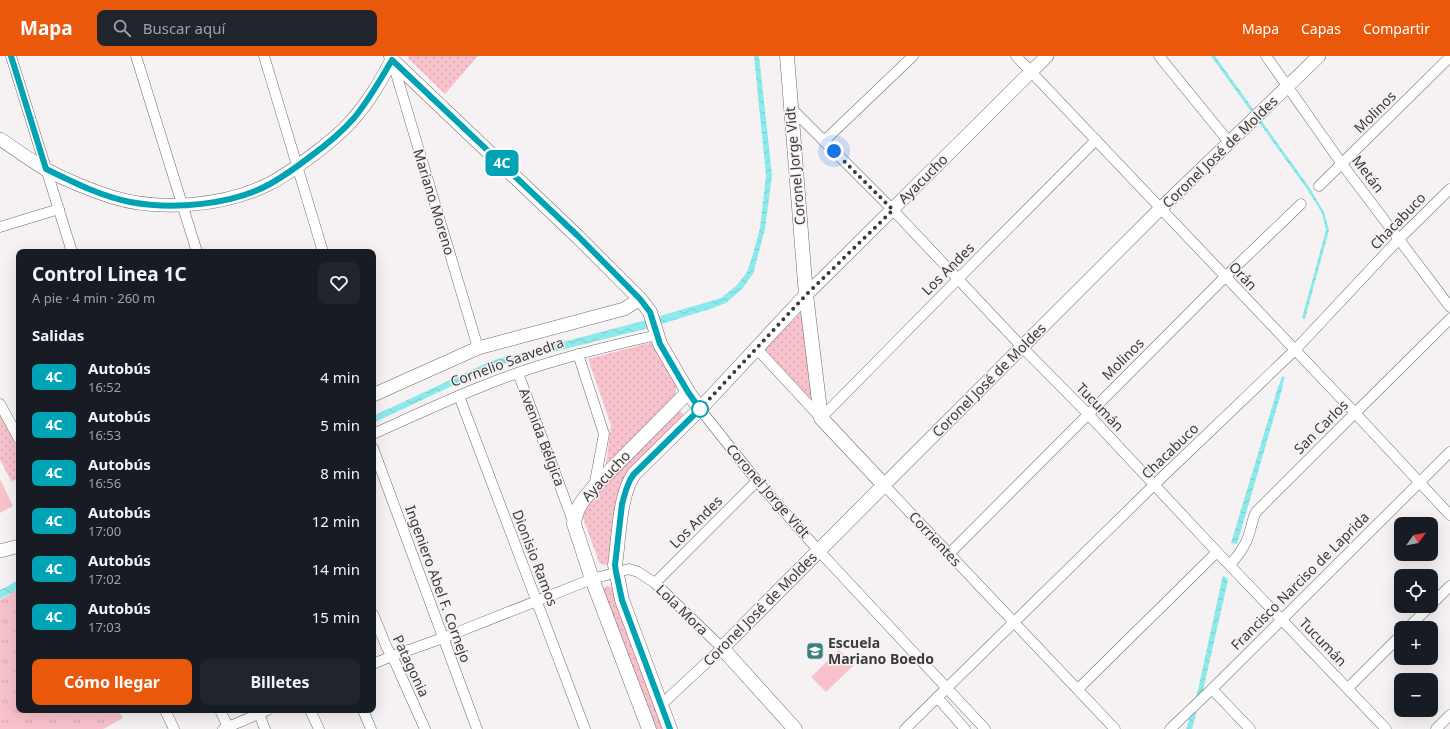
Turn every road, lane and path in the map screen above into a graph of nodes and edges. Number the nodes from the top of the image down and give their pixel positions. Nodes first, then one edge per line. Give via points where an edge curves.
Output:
1 (11, 56) edge
2 (136, 56) edge
3 (264, 56) edge
4 (913, 56) edge
5 (1016, 56) edge
6 (1047, 56) edge
7 (1159, 56) edge
8 (1266, 56) edge
9 (1319, 56) edge
10 (392, 57) edge
11 (788, 57) edge
12 (1450, 57) edge
13 (1031, 72) junction
14 (1288, 86) junction
15 (791, 108) junction
16 (0, 139) edge
17 (1096, 140) junction
18 (824, 141) junction
19 (1229, 142) junction
20 (1342, 164) junction
21 (296, 167) junction
22 (46, 169) junction
23 (1319, 186) dead end
24 (1450, 189) edge
25 (1301, 204) dead end
26 (183, 205) junction
27 (59, 209) junction
28 (893, 210) junction
29 (1160, 210) junction
30 (0, 227) edge
31 (1399, 239) junction
32 (71, 249) edge
33 (196, 249) edge
34 (322, 249) edge
35 (1225, 277) junction
36 (958, 279) junction
37 (806, 295) junction
38 (640, 299) junction
39 (1450, 307) edge
40 (1450, 319) edge
41 (657, 335) junction
42 (1022, 347) junction
43 (478, 348) junction
44 (756, 348) junction
45 (1295, 350) junction
46 (578, 354) junction
47 (518, 373) junction
48 (688, 392) junction
49 (376, 394) edge
50 (459, 396) junction
51 (0, 404) edge
52 (700, 409) junction
53 (1355, 413) junction
54 (1088, 414) junction
55 (821, 418) junction
56 (16, 433) edge
57 (376, 433) edge
58 (1450, 452) edge
59 (376, 456) edge
60 (757, 481) junction
61 (1419, 483) junction
62 (884, 485) junction
63 (1154, 485) junction
64 (594, 487) junction
65 (1450, 515) edge
66 (574, 524) junction
67 (16, 547) edge
68 (0, 551) edge
69 (819, 551) junction
70 (1217, 552) junction
71 (949, 554) junction
72 (1230, 565) junction
73 (623, 570) junction
74 (592, 579) junction
75 (655, 583) junction
76 (1450, 586) edge
77 (1438, 599) edge
78 (536, 601) junction
79 (1424, 613) edge
80 (1282, 619) junction
81 (376, 621) edge
82 (1415, 621) edge
83 (1015, 622) junction
84 (443, 638) junction
85 (1394, 642) edge
86 (722, 648) junction
87 (392, 656) junction
88 (376, 663) edge
89 (947, 688) junction
90 (1348, 688) junction
91 (1078, 689) junction
92 (1209, 692) junction
93 (937, 698) junction
94 (661, 705) junction
95 (166, 713) edge
96 (221, 713) edge
97 (311, 713) edge
98 (364, 713) edge
99 (259, 714) joint
100 (1450, 715) edge
101 (226, 728) edge
102 (174, 729) edge
103 (265, 729) edge
104 (318, 729) edge
105 (371, 729) edge
106 (425, 729) edge
107 (477, 729) edge
108 (585, 729) edge
109 (649, 729) edge
110 (670, 729) edge
111 (795, 729) edge
112 (905, 729) edge
113 (966, 729) edge
114 (985, 729) edge
115 (1115, 729) edge
116 (1170, 729) edge
117 (1250, 729) edge
118 (1386, 729) edge
119 (1436, 729) edge

1 - 22 street
2 - 26 street
3 - 21 street
4 - 18 street
5 - 13 street, Orán
6 - 13 street, Ayacucho
7 - 19 street
8 - 14 street, Metán
9 - 14 street, Coronel José de Moldes
10 - 21 street via 374,92 354,119 326,145
10 - 38 main road
10 - 43 street, Mariano Moreno
11 - 15 main road, Coronel Jorge Vidt
12 - 20 street, Molinos
13 - 17 street, Orán
13 - 28 street, Ayacucho
14 - 19 street, Coronel José de Moldes
14 - 20 street, Metán
15 - 18 street, Tucumán
15 - 37 main road, Coronel Jorge Vidt
16 - 22 street
17 - 29 street, Orán
17 - 36 street, Los Andes
18 - 28 street, Tucumán
19 - 29 street, Coronel José de Moldes
20 - 23 street, Molinos
20 - 31 street, Metán
21 - 26 street via 270,184 233,198
21 - 34 street
22 - 26 street via 87,188 131,202
22 - 27 street
24 - 31 street, Chacabuco
25 - 35 street, Molinos
26 - 33 street
27 - 30 street
27 - 32 street
28 - 36 street, Tucumán
28 - 37 street, Ayacucho
29 - 35 street, Orán
29 - 42 street, Coronel José de Moldes
31 - 39 street, Metán
31 - 45 street, Chacabuco
35 - 45 street, Orán
35 - 54 street, Molinos
36 - 42 street, Tucumán
36 - 55 street, Los Andes
37 - 44 main road, Ayacucho
37 - 55 main road, Coronel Jorge Vidt
38 - 41 main road via 650,312
38 - 43 street, Cornelio Saavedra via 624,309
40 - 53 street, San Carlos
41 - 46 street, Cornelio Saavedra
41 - 48 main road
42 - 54 street, Tucumán
42 - 62 street, Coronel José de Moldes
43 - 49 street, Cornelio Saavedra
44 - 52 main road, Ayacucho
44 - 55 street, Corrientes
45 - 53 street, Orán
45 - 63 street, Chacabuco
46 - 47 street, Cornelio Saavedra
46 - 64 street via 604,434
47 - 50 street, Cornelio Saavedra
47 - 66 street, Avenida Bélgica
48 - 52 main road
48 - 64 main road, Ayacucho
50 - 57 street, Cornelio Saavedra
50 - 78 street, Dionisio Ramos
51 - 56 street
52 - 60 street, Coronel Jorge Vidt
52 - 73 main road, Ayacucho via 630,480 622,504 615,565
53 - 61 street, Orán
53 - 72 street, San Carlos via 1256,512 1247,541
54 - 63 street, Tucumán
54 - 71 street, Molinos
55 - 62 main road, Corrientes
58 - 61 street, Francisco Narciso de Laprida
59 - 84 street, Ingeniero Abel F. Cornejo
60 - 69 street, Coronel Jorge Vidt
60 - 75 street, Los Andes
61 - 65 street, Orán
61 - 80 street, Francisco Narciso de Laprida
62 - 69 main road, Coronel José de Moldes
62 - 71 street, Corrientes
63 - 70 street, Tucumán
63 - 83 street, Chacabuco
64 - 66 main road, Ayacucho via 577,509
66 - 74 main road
67 - 68 street
69 - 86 main road, Coronel José de Moldes
69 - 89 street, Coronel Jorge Vidt
70 - 72 street, Tucumán
70 - 91 street
71 - 83 street, Corrientes
72 - 80 street, Tucumán
73 - 74 street
73 - 75 street, Lola Mora via 638,572
73 - 94 main road, Ayacucho via 622,600
74 - 78 street
74 - 109 main road
75 - 86 street, Lola Mora
76 - 77 street
78 - 84 street
78 - 108 street, Dionisio Ramos
79 - 82 street
80 - 90 street, Tucumán
80 - 92 street, Francisco Narciso de Laprida
81 - 87 street, Patagonia
83 - 89 street, Chacabuco
83 - 91 street, Corrientes
84 - 87 street
84 - 107 street, Ingeniero Abel F. Cornejo
85 - 90 street
86 - 94 street, Coronel José de Moldes
86 - 111 main road, Lola Mora
87 - 88 street
87 - 106 street, Patagonia
89 - 93 street, Chacabuco
89 - 114 street, Coronel Jorge Vidt
90 - 118 street, Tucumán
91 - 115 street, Corrientes
92 - 116 street, Francisco Narciso de Laprida
92 - 117 street
93 - 112 street, Chacabuco
93 - 113 street
94 - 110 main road
95 - 102 street
96 - 101 street
97 - 104 street
98 - 105 street
99 - 101 street
99 - 103 street
100 - 119 street

